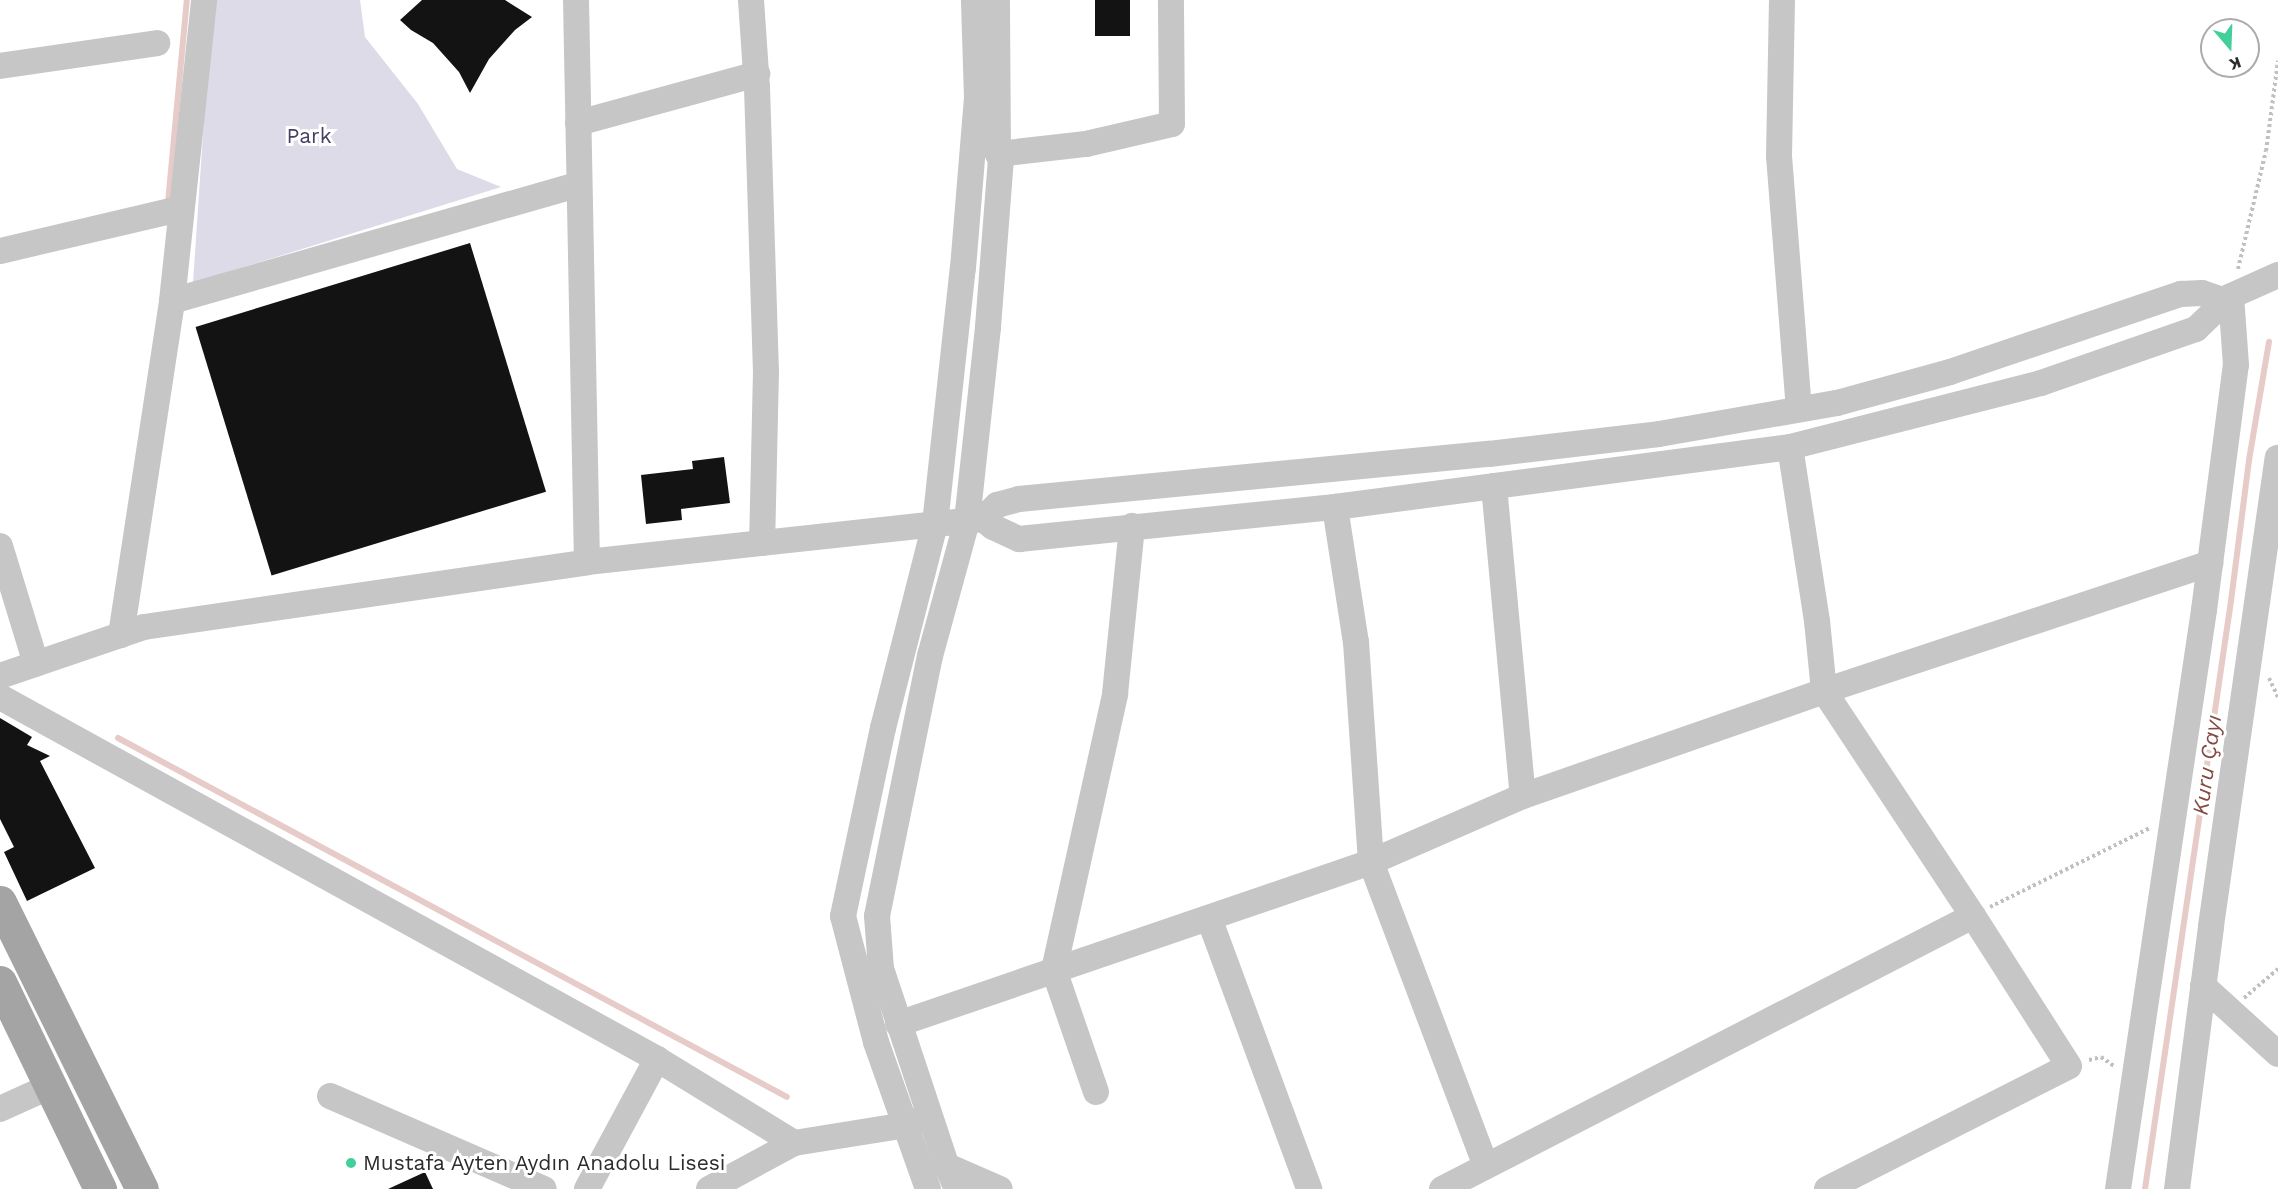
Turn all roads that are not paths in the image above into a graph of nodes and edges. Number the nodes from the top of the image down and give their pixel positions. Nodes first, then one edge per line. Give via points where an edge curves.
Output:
1 (204, 0) edge
2 (576, 0) edge
3 (751, 0) edge
4 (974, 0) edge
5 (997, 0) edge
6 (1171, 0) edge
7 (1782, 0) edge
8 (157, 43) dead end
9 (0, 66) edge
10 (757, 74) junction
11 (578, 123) junction
12 (999, 154) junction
13 (579, 184) junction
14 (179, 209) junction
15 (0, 251) edge
16 (2278, 275) edge
17 (2226, 298) junction
18 (172, 301) junction
19 (1799, 409) junction
20 (1790, 447) junction
21 (2278, 458) edge
22 (1494, 486) junction
23 (1335, 507) junction
24 (975, 520) junction
25 (935, 524) junction
26 (1132, 526) junction
27 (762, 543) junction
28 (0, 546) edge
29 (587, 562) junction
30 (2210, 563) junction
31 (121, 635) junction
32 (36, 664) junction
33 (0, 676) edge
34 (1824, 691) junction
35 (0, 697) edge
36 (1522, 796) junction
37 (1371, 862) junction
38 (0, 902) edge
39 (1974, 916) junction
40 (1209, 918) junction
41 (1053, 970) junction
42 (0, 982) edge
43 (2204, 986) junction
44 (898, 1024) junction
45 (2278, 1054) edge
46 (657, 1059) junction
47 (51, 1086) junction
48 (1096, 1092) dead end
49 (330, 1096) dead end
50 (0, 1109) edge
51 (930, 1116) junction
52 (906, 1125) junction
53 (794, 1143) junction
54 (917, 1157) junction
55 (946, 1164) junction
56 (1486, 1166) junction
57 (2184, 1184) edge
58 (100, 1189) edge
59 (142, 1189) edge
60 (544, 1189) edge
61 (587, 1189) edge
62 (710, 1189) edge
63 (928, 1189) edge
64 (957, 1189) edge
65 (1000, 1189) edge
66 (1309, 1189) edge
67 (1442, 1189) edge
68 (1827, 1189) edge
69 (2118, 1189) edge

1 - 14 street
2 - 11 street
3 - 10 street
4 - 25 street via 977,98
5 - 12 street
6 - 12 street via 1172,124 1086,144
7 - 19 street via 1779,156
8 - 9 street
10 - 11 street
10 - 27 street via 766,370
11 - 13 street
12 - 24 street
13 - 18 street
13 - 29 street
14 - 15 street
14 - 18 street
16 - 17 street
17 - 19 street via 2181,294 1950,372 1837,403
17 - 20 street via 2196,329 2041,383
17 - 30 street via 2236,365
18 - 31 street
19 - 24 street via 1659,434 1489,454 1019,499 997,505
20 - 22 street
20 - 34 street
21 - 43 street
22 - 23 street
22 - 36 street
23 - 26 street
23 - 37 street via 1356,642
24 - 25 street
24 - 26 street via 1019,539
24 - 44 street via 930,656 877,916 881,969
25 - 27 street
25 - 52 street via 883,729 843,916 876,1042
26 - 41 street via 1114,694
27 - 29 street
28 - 32 street
29 - 31 street via 144,627
30 - 34 street
30 - 69 street
31 - 32 street
32 - 33 street
34 - 36 street
34 - 39 street
35 - 46 street
36 - 37 street
37 - 40 street
37 - 56 street
38 - 59 main road
39 - 56 street
39 - 68 street via 2069,1066
40 - 41 street
40 - 66 street
41 - 44 street
41 - 48 street
42 - 47 main road
43 - 45 street
43 - 57 street
44 - 51 street
46 - 53 street
46 - 61 street
47 - 50 street
47 - 58 main road
49 - 60 street
51 - 52 street
51 - 55 street
52 - 53 street
52 - 54 street
53 - 62 street
54 - 55 street
54 - 63 street
55 - 64 street
55 - 65 street
56 - 67 street

